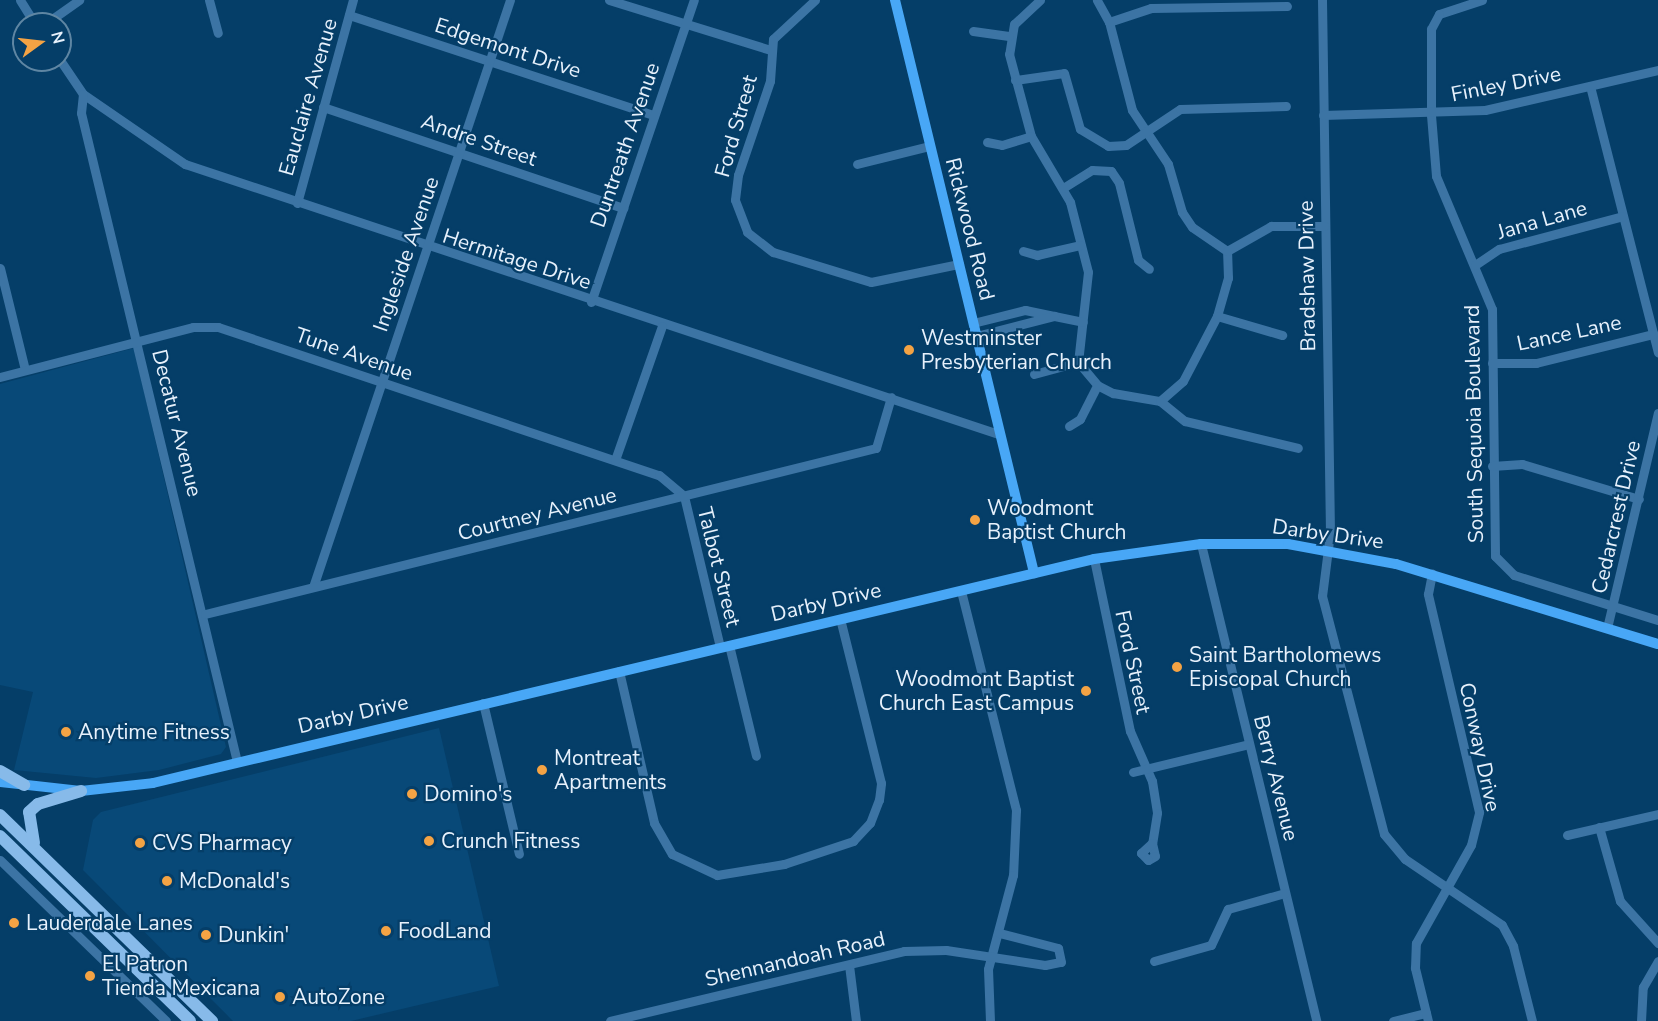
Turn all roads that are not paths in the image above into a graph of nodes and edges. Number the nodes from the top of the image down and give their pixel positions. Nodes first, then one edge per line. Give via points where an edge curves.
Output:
1 (79, 0) edge
2 (209, 0) edge
3 (353, 0) edge
4 (510, 0) edge
5 (609, 0) edge
6 (694, 0) edge
7 (815, 0) edge
8 (895, 0) edge
9 (1040, 0) edge
10 (1097, 0) edge
11 (1322, 0) edge
12 (1482, 0) edge
13 (1287, 6) dead end
14 (62, 12) edge
15 (349, 15) junction
16 (1109, 21) junction
17 (685, 27) junction
18 (973, 31) dead end
19 (218, 33) dead end
20 (1009, 36) junction
21 (771, 51) junction
22 (490, 61) junction
23 (1658, 70) edge
24 (68, 72) edge
25 (1015, 80) junction
26 (1590, 86) junction
27 (83, 94) junction
28 (1286, 106) dead end
29 (323, 107) junction
30 (654, 115) junction
31 (1323, 115) junction
32 (1431, 115) junction
33 (1143, 131) junction
34 (1031, 136) junction
35 (987, 142) dead end
36 (930, 146) junction
37 (459, 153) junction
38 (857, 164) dead end
39 (1063, 188) junction
40 (297, 203) junction
41 (623, 208) junction
42 (1623, 216) junction
43 (1324, 226) junction
44 (1080, 244) junction
45 (427, 248) junction
46 (1023, 251) dead end
47 (1227, 251) junction
48 (959, 264) junction
49 (1475, 265) junction
50 (0, 268) edge
51 (1149, 270) dead end
52 (591, 302) junction
53 (1054, 316) junction
54 (1217, 316) junction
55 (1083, 322) junction
56 (973, 324) junction
57 (663, 326) junction
58 (1653, 334) junction
59 (1282, 335) dead end
60 (976, 336) junction
61 (138, 341) junction
62 (1658, 352) edge
63 (1078, 362) junction
64 (1492, 363) junction
65 (25, 370) junction
66 (1034, 375) dead end
67 (0, 377) edge
68 (382, 384) junction
69 (1097, 385) junction
70 (891, 397) junction
71 (1160, 401) junction
72 (1658, 413) edge
73 (1068, 426) dead end
74 (998, 434) junction
75 (1298, 448) dead end
76 (615, 460) junction
77 (1492, 465) junction
78 (684, 496) junction
79 (1639, 500) junction
80 (1201, 544) junction
81 (1328, 551) junction
82 (1094, 559) junction
83 (1034, 573) junction
84 (1432, 573) junction
85 (314, 587) junction
86 (961, 591) junction
87 (1613, 606) junction
88 (205, 614) junction
89 (840, 619) junction
90 (1658, 620) edge
91 (1607, 628) junction
92 (1658, 644) edge
93 (725, 646) junction
94 (619, 671) junction
95 (483, 703) junction
96 (1249, 744) junction
97 (756, 756) dead end
98 (237, 762) junction
99 (1148, 769) junction
100 (0, 771) edge
101 (1132, 772) dead end
102 (0, 782) edge
103 (24, 785) junction
104 (81, 790) junction
105 (1658, 814) edge
106 (0, 815) edge
107 (1599, 827) junction
108 (1567, 835) dead end
109 (0, 836) edge
110 (1152, 843) dead end
111 (39, 852) junction
112 (519, 854) dead end
113 (0, 860) edge
114 (1445, 888) junction
115 (1285, 893) junction
116 (999, 933) junction
117 (130, 941) junction
118 (1658, 943) edge
119 (118, 952) junction
120 (990, 957) junction
121 (1154, 961) dead end
122 (1658, 961) edge
123 (107, 963) junction
124 (849, 965) junction
125 (1427, 1017) edge
126 (166, 1021) edge
127 (190, 1021) edge
128 (212, 1021) edge
129 (610, 1021) edge
130 (856, 1021) edge
131 (990, 1021) edge
132 (1316, 1021) edge
133 (1393, 1021) edge
134 (1532, 1021) edge
135 (1641, 1021) edge

1 - 14 street
2 - 19 street
3 - 15 street, Eauclaire Avenue
4 - 22 street, Ingleside Avenue
5 - 17 street
6 - 17 street, Duntreath Avenue
7 - 21 street, Ford Street via 773,39
8 - 36 main road, Rickwood Road
9 - 20 street
10 - 16 street
11 - 31 street, Bradshaw Drive
12 - 32 street, South Sequoia Boulevard via 1439,14 1431,29
13 - 16 street via 1151,8
15 - 22 street, Edgemont Drive
15 - 29 street, Eauclaire Avenue
16 - 33 street via 1126,93
17 - 21 street
17 - 30 street, Duntreath Avenue
18 - 20 street
20 - 25 street
21 - 48 street, Ford Street via 770,81 738,175 735,200 747,232 773,252 871,282
22 - 30 street, Edgemont Drive
22 - 37 street, Ingleside Avenue
23 - 26 street, Finley Drive
24 - 27 street, Hermitage Drive
25 - 33 street via 1064,73 1080,129 1092,141 1126,145
25 - 34 street
26 - 32 street, Finley Drive via 1485,110
26 - 42 street
27 - 40 street, Hermitage Drive via 185,164
27 - 61 street, Decatur Avenue via 81,113
28 - 33 street via 1180,109
29 - 37 street, Andre Street
29 - 40 street, Eauclaire Avenue
30 - 41 street, Duntreath Avenue
31 - 32 street, Finley Drive
31 - 43 street, Bradshaw Drive
32 - 49 street, South Sequoia Boulevard via 1436,176
33 - 47 street via 1168,164 1192,227
34 - 35 street via 1002,145
34 - 39 street
36 - 38 street
36 - 48 main road, Rickwood Road
37 - 41 street, Andre Street
37 - 45 street, Ingleside Avenue
39 - 44 street
39 - 51 street via 1092,170 1111,171 1119,183 1138,260
40 - 45 street, Hermitage Drive
41 - 52 street, Duntreath Avenue
42 - 49 street, Jana Lane via 1499,249
42 - 58 street
43 - 47 street via 1256,233
43 - 81 street, Bradshaw Drive
44 - 46 street via 1037,255
44 - 55 street via 1088,272
45 - 52 street, Hermitage Drive
45 - 68 street, Ingleside Avenue
47 - 54 street via 1228,278
48 - 56 main road, Rickwood Road
49 - 64 street, South Sequoia Boulevard via 1492,309
50 - 65 street
52 - 57 street, Hermitage Drive
53 - 55 street
53 - 56 street via 1025,310
53 - 60 street
54 - 59 street
54 - 71 street via 1183,381
55 - 63 street
56 - 60 main road, Rickwood Road
57 - 70 street, Hermitage Drive
57 - 76 street
58 - 62 street
58 - 64 street, Lance Lane via 1536,363
60 - 74 main road, Rickwood Road
61 - 65 street, Tune Avenue
61 - 68 street, Tune Avenue via 193,327 218,327
61 - 88 street, Decatur Avenue
63 - 66 street
63 - 69 street
64 - 77 street, South Sequoia Boulevard
65 - 67 street, Tune Avenue
68 - 76 street, Tune Avenue
68 - 85 street, Ingleside Avenue
69 - 71 street via 1138,400
69 - 73 street via 1080,419
70 - 74 street, Hermitage Drive
70 - 78 street, Courtney Avenue via 876,448
71 - 75 street via 1185,421
72 - 79 street, Cedarcrest Drive
74 - 83 main road, Rickwood Road
76 - 78 street, Tune Avenue via 672,481
77 - 79 street via 1522,464
77 - 87 street, South Sequoia Boulevard via 1492,539 1500,565 1514,575
78 - 85 street, Courtney Avenue
78 - 93 street, Talbot Street
79 - 87 street, Cedarcrest Drive
80 - 81 main road, Darby Drive via 1288,544
80 - 82 main road, Darby Drive
80 - 96 street, Berry Avenue
81 - 84 main road, Darby Drive
81 - 114 street, Bradshaw Drive via 1322,596 1381,827 1392,849
82 - 83 main road, Darby Drive
82 - 99 street, Ford Street via 1130,731
83 - 86 main road, Darby Drive
84 - 91 main road, Darby Drive
84 - 114 street, Conway Drive via 1428,594 1479,812 1475,837
85 - 88 street, Courtney Avenue
86 - 89 main road, Darby Drive
86 - 116 street via 1016,810 1016,859
87 - 90 street, South Sequoia Boulevard
87 - 91 street, Cedarcrest Drive
88 - 98 street, Decatur Avenue
89 - 93 main road, Darby Drive
89 - 94 street via 881,783 879,800 870,823 853,841 784,864 717,875 693,868 667,848 654,823
91 - 92 main road, Darby Drive
93 - 94 main road, Darby Drive
93 - 97 street, Talbot Street
94 - 95 main road, Darby Drive
95 - 98 main road, Darby Drive
95 - 112 street
96 - 99 street
96 - 115 street, Berry Avenue
98 - 104 main road, Darby Drive via 138,786
99 - 101 street
99 - 110 street, Ford Street via 1157,813
100 - 103 highway
102 - 103 main road, Darby Drive
103 - 104 main road, Darby Drive
104 - 111 highway via 38,804 29,812 28,831
105 - 107 street
106 - 111 highway
107 - 108 street
107 - 118 street via 1620,901
109 - 119 highway
111 - 117 highway
113 - 123 street
114 - 125 street, Conway Drive via 1416,943 1415,968
114 - 134 street, Bradshaw Drive via 1484,909 1506,931
115 - 121 street via 1227,909 1211,945
115 - 132 street, Berry Avenue
116 - 120 street
116 - 120 street, Shennandoah Road via 1058,948 1061,962 1054,966
117 - 119 street
117 - 128 highway
119 - 123 street
119 - 127 highway
120 - 124 street, Shennandoah Road via 938,949
120 - 131 street
122 - 135 street via 1643,987
123 - 126 street
124 - 129 street, Shennandoah Road
124 - 130 street
125 - 133 street

